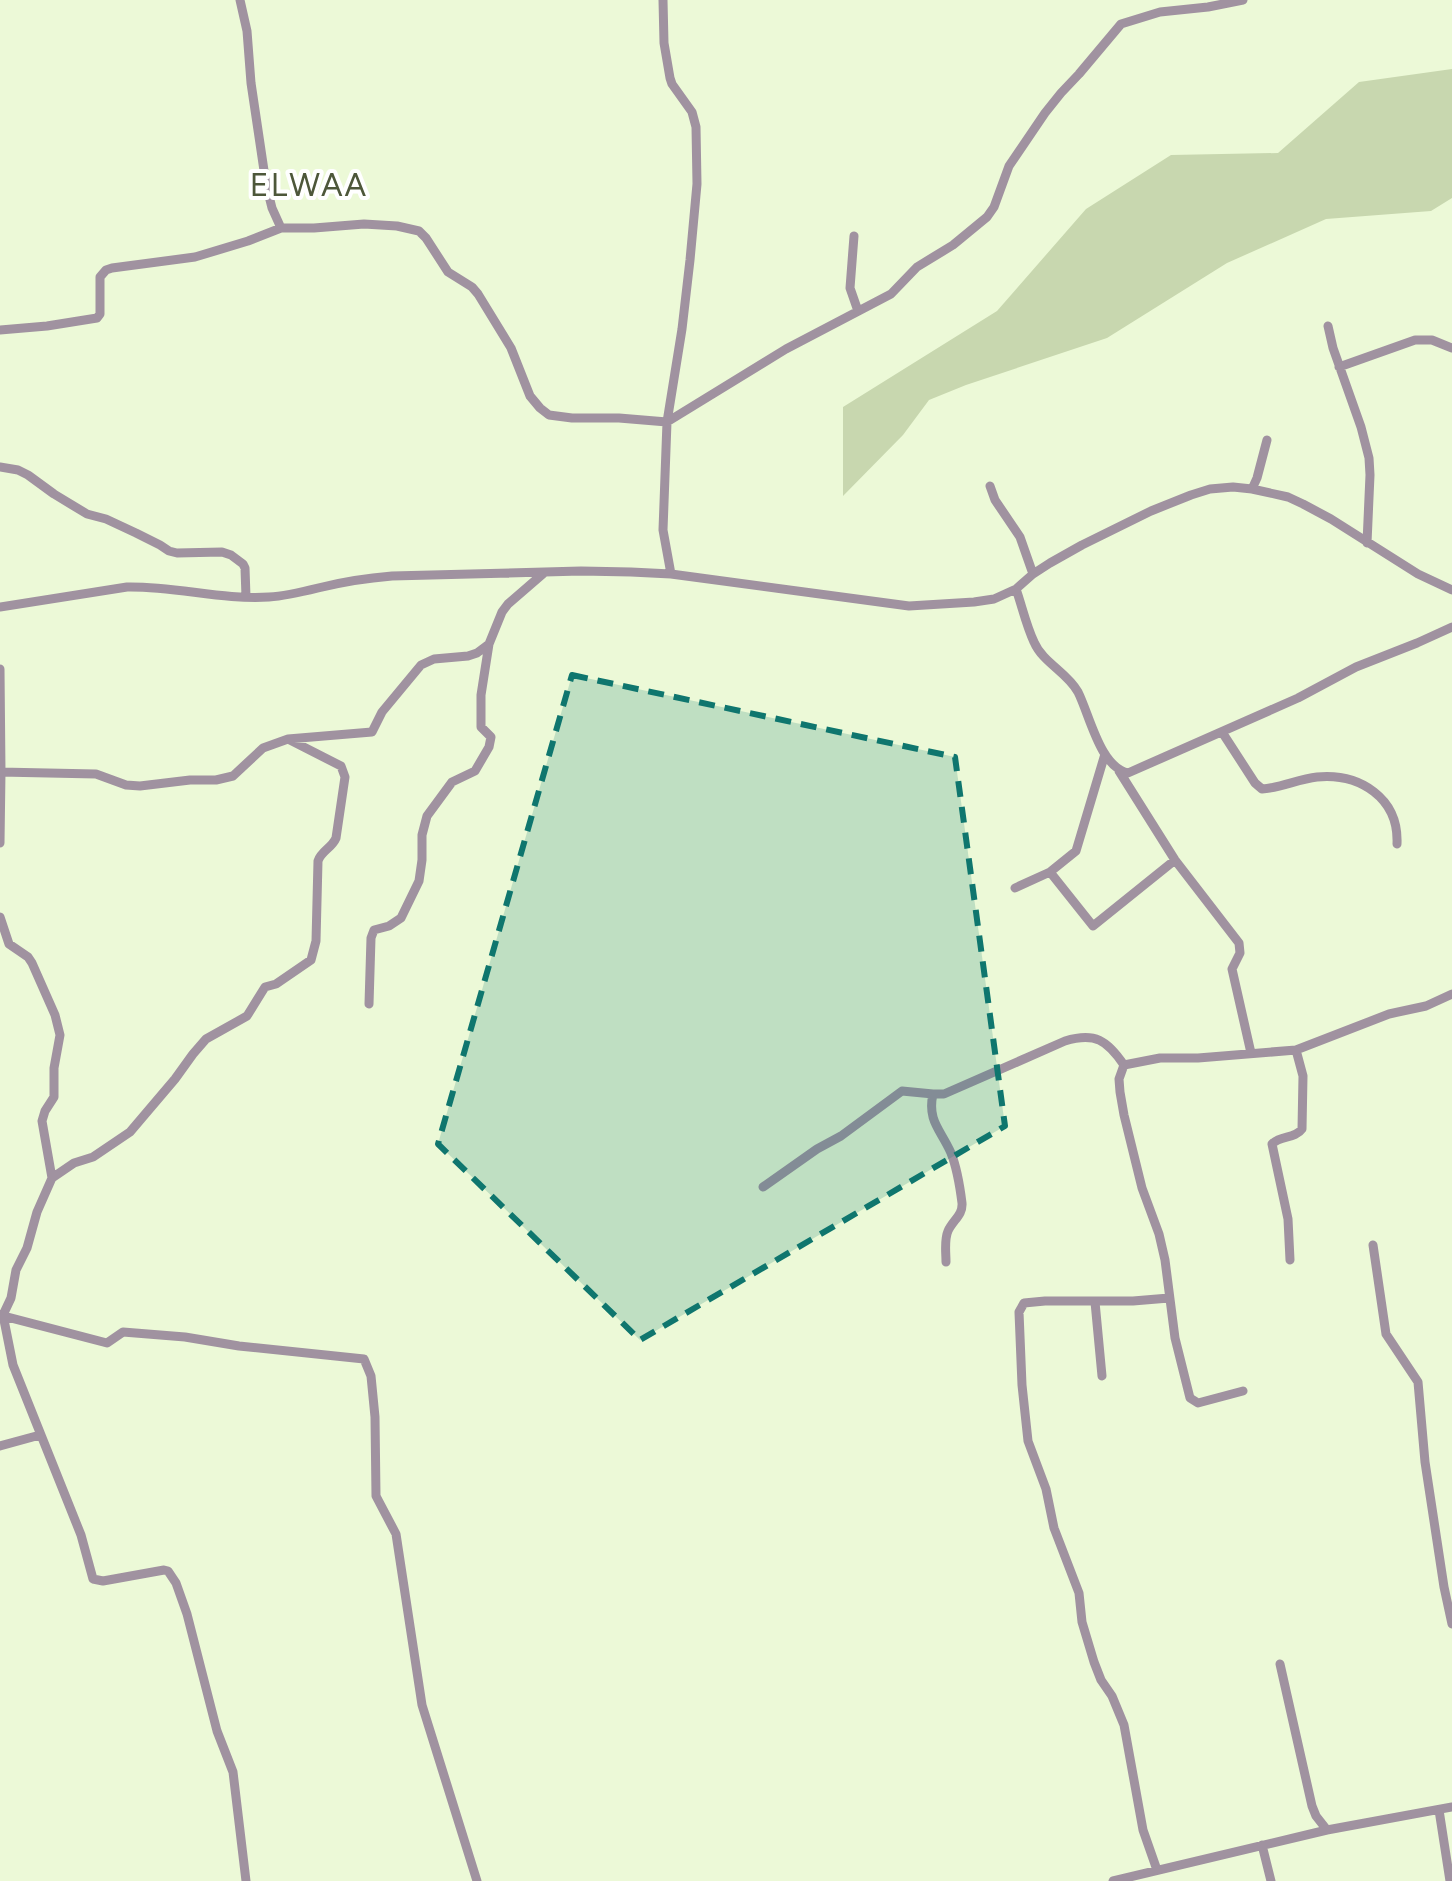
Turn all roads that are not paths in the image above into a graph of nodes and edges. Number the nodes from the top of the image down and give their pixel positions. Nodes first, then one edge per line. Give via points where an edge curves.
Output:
1 (240, 0) edge
2 (663, 0) edge
3 (1243, 0) edge
4 (281, 228) junction
5 (854, 236) dead end
6 (858, 311) junction
7 (1328, 326) dead end
8 (0, 330) edge
9 (1452, 348) edge
10 (1339, 367) junction
11 (667, 422) junction
12 (1267, 440) dead end
13 (0, 467) edge
14 (990, 486) dead end
15 (1252, 489) junction
16 (1367, 543) junction
17 (545, 572) junction
18 (671, 574) junction
19 (1033, 574) junction
20 (1016, 589) junction
21 (1452, 590) edge
22 (246, 597) junction
23 (0, 607) edge
24 (1452, 627) edge
25 (489, 644) junction
26 (0, 669) edge
27 (1222, 732) junction
28 (288, 739) junction
29 (1105, 754) junction
30 (1119, 771) junction
31 (1, 772) edge
32 (0, 843) edge
33 (1397, 844) dead end
34 (1175, 860) junction
35 (1050, 872) junction
36 (1015, 888) dead end
37 (0, 917) edge
38 (5, 947) edge
39 (1452, 994) edge
40 (369, 1004) dead end
41 (1296, 1050) junction
42 (1251, 1053) junction
43 (1124, 1065) junction
44 (933, 1094) junction
45 (52, 1178) junction
46 (763, 1187) dead end
47 (1373, 1245) dead end
48 (1290, 1260) dead end
49 (946, 1262) dead end
50 (1169, 1298) junction
51 (1095, 1302) junction
52 (1, 1315) edge
53 (1102, 1376) dead end
54 (1243, 1391) dead end
55 (40, 1435) junction
56 (0, 1446) edge
57 (1452, 1624) edge
58 (1280, 1664) dead end
59 (1452, 1807) edge
60 (1439, 1810) junction
61 (1327, 1830) junction
62 (1262, 1845) junction
63 (1157, 1870) junction
64 (246, 1881) edge
65 (477, 1881) edge
66 (1113, 1881) edge
67 (1271, 1881) edge
68 (1450, 1881) edge

1 - 4 street via 266,184
2 - 11 street via 672,84 695,120 697,184
3 - 6 street via 1160,12 1121,24 1045,113 1009,166 987,217 917,267 891,294
4 - 8 street via 195,257 106,270 100,277 97,318
4 - 11 street via 364,224 419,231 448,272 478,294 511,348 530,396 549,415
5 - 6 street via 850,288
6 - 11 street
7 - 10 street
9 - 10 street via 1415,340
10 - 16 street via 1369,458
11 - 18 street via 663,530
12 - 15 street
13 - 22 street via 18,470 87,514 173,553 231,555 245,568
14 - 19 street via 1020,537
15 - 16 street via 1303,504
15 - 19 street via 1210,489 1191,495 1107,532
16 - 21 street
17 - 18 street
17 - 22 street via 368,578 299,594
17 - 25 street via 508,604
18 - 20 street via 909,606 994,599
19 - 20 street
20 - 29 street via 1034,644 1075,687
22 - 23 street via 127,587
24 - 27 street
25 - 28 street via 473,655 421,665 382,712 373,732
25 - 40 street via 481,695 481,727 491,737 489,747 475,771 452,782 427,816 419,881 401,918 372,933
26 - 31 street
27 - 30 street via 1139,770
27 - 33 street via 1262,789 1321,777 1372,790 1392,813
28 - 31 street via 263,748 233,776 216,780 140,786 86,773
28 - 45 street via 341,766 345,777 336,838 318,861 311,960 265,987 247,1016 206,1039 130,1132
29 - 30 street
29 - 35 street via 1076,851
30 - 34 street
31 - 32 street
34 - 35 street via 1093,926
34 - 42 street via 1239,943 1232,969
35 - 36 street
37 - 38 street
38 - 45 street via 28,957 58,1025 54,1097 42,1121
39 - 41 street
41 - 42 street
41 - 48 street via 1303,1076 1302,1129 1272,1144 1288,1219
42 - 43 street
43 - 44 street via 1097,1037 1075,1038 950,1092
43 - 50 street via 1119,1079 1124,1115 1159,1234
44 - 46 street via 899,1092
44 - 49 street via 934,1122 953,1158 962,1204 948,1231
45 - 52 street
47 - 57 street via 1386,1334 1418,1382 1427,1476
50 - 51 street
50 - 54 street via 1190,1398 1198,1403
51 - 53 street
51 - 63 street via 1024,1303 1019,1312 1028,1441 1079,1593 1094,1662 1124,1725 1143,1830
52 - 55 street via 13,1365
52 - 65 street via 107,1343 123,1332 364,1359 375,1417 376,1496 396,1534 422,1705
55 - 56 street
55 - 64 street via 93,1579 164,1570 176,1583 236,1784
58 - 61 street via 1312,1806
59 - 60 street
60 - 61 street
60 - 68 street
61 - 62 street
62 - 63 street
62 - 67 street
63 - 66 street

